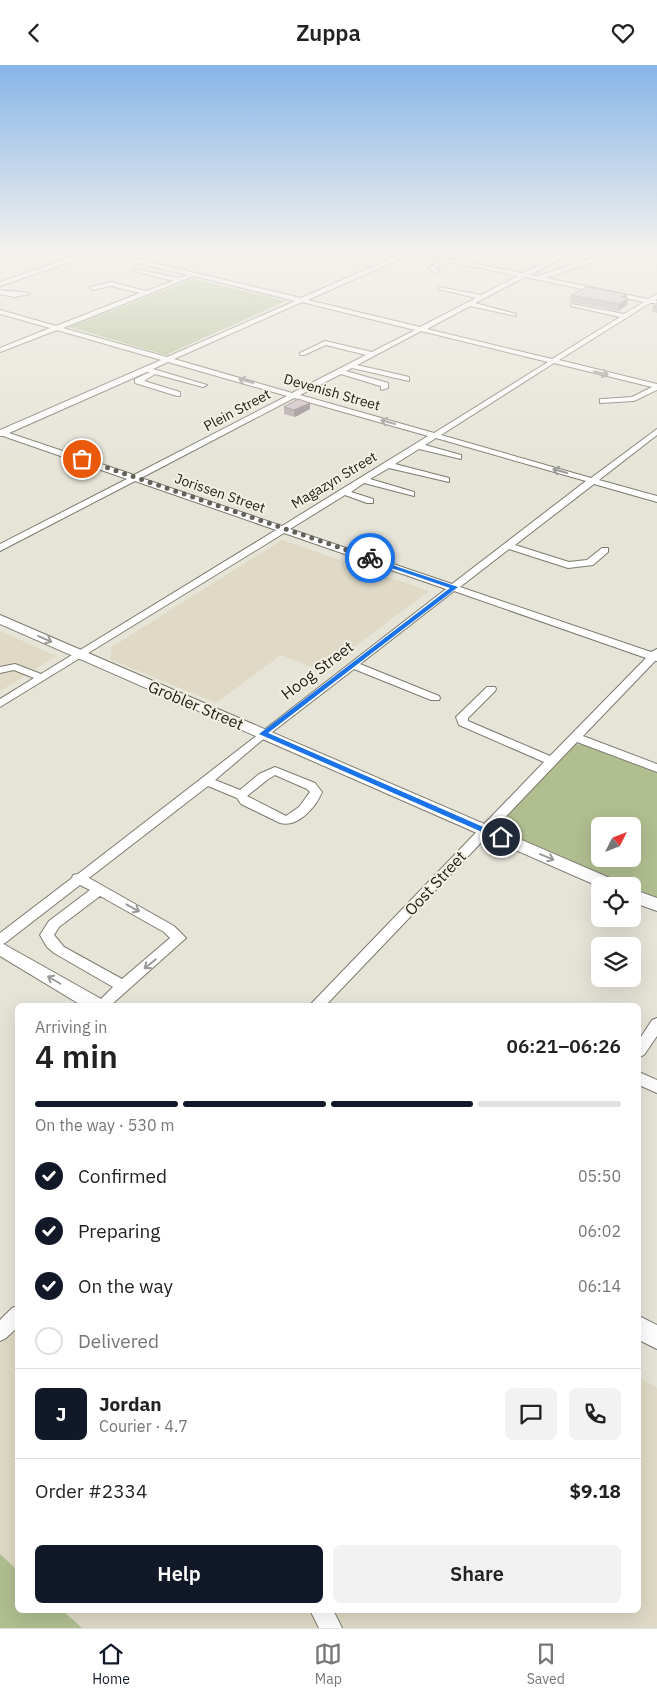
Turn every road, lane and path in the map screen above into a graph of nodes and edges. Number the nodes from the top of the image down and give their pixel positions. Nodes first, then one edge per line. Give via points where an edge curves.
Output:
1 (41, 324) edge
2 (66, 324) edge
3 (247, 324) edge
4 (399, 324) edge
5 (430, 324) edge
6 (613, 324) edge
7 (55, 328) junction
8 (420, 329) junction
9 (0, 350) edge
10 (302, 354) dead end
11 (372, 354) junction
12 (168, 359) junction
13 (554, 361) junction
14 (349, 365) junction
15 (145, 369) junction
16 (338, 371) junction
17 (157, 372) junction
18 (406, 379) dead end
19 (203, 385) dead end
20 (657, 387) edge
21 (384, 388) dead end
22 (177, 394) dead end
23 (293, 395) junction
24 (603, 401) dead end
25 (657, 431) edge
26 (1, 433) edge
27 (435, 435) junction
28 (418, 446) junction
29 (458, 457) dead end
30 (388, 465) junction
31 (135, 477) junction
32 (363, 480) junction
33 (446, 480) dead end
34 (593, 481) junction
35 (343, 492) junction
36 (411, 494) dead end
37 (657, 499) edge
38 (370, 501) dead end
39 (283, 529) junction
40 (509, 546) junction
41 (0, 547) edge
42 (605, 550) dead end
43 (455, 587) junction
44 (0, 619) edge
45 (81, 655) junction
46 (656, 656) edge
47 (352, 665) junction
48 (0, 670) edge
49 (42, 678) junction
50 (491, 689) dead end
51 (435, 698) dead end
52 (0, 704) edge
53 (263, 734) junction
54 (575, 737) junction
55 (551, 761) junction
56 (657, 768) edge
57 (207, 781) junction
58 (241, 795) junction
59 (485, 831) junction
60 (592, 877) edge
61 (78, 878) junction
62 (99, 889) junction
63 (641, 899) edge
64 (657, 905) edge
65 (0, 939) edge
66 (0, 949) edge
67 (123, 986) junction
68 (93, 1003) edge
69 (104, 1003) edge
70 (319, 1003) edge
71 (657, 1024) edge
72 (641, 1048) edge
73 (641, 1079) edge
74 (657, 1087) edge
75 (15, 1317) edge
76 (641, 1328) edge
77 (0, 1332) edge
78 (657, 1338) edge
79 (323, 1613) edge
80 (331, 1628) edge

1 - 7 street, Devenish Street
2 - 7 street
3 - 12 street
4 - 8 street
5 - 8 street, Plein Street
6 - 13 street, Magazyn Street
7 - 9 street
7 - 12 street, Devenish Street
8 - 11 street, Plein Street
8 - 13 street
10 - 11 street via 326,343
11 - 14 street, Plein Street
12 - 15 street
23 -> 12 street, Devenish Street
13 -> 20 street
13 - 27 street, Magazyn Street
14 - 16 street, Plein Street
14 - 18 street
15 - 17 street
15 - 26 street
16 - 21 street via 380,383 385,385
16 - 23 street, Plein Street
17 - 19 street
17 - 22 street via 138,381
20 - 24 street via 634,399
27 -> 23 street, Devenish Street
23 - 31 street, Plein Street
25 - 34 street, Hoog Street
26 - 31 street, Jorissen Street
27 - 28 street, Magazyn Street
34 -> 27 street, Devenish Street
28 - 29 street
28 - 30 street, Magazyn Street
30 - 32 street, Magazyn Street
30 - 33 street
31 - 39 street, Jorissen Street
31 - 41 street, Plein Street
32 - 35 street, Magazyn Street
32 - 36 street
34 - 37 street, Devenish Street
34 - 40 street, Hoog Street
35 - 38 street
35 - 39 street, Magazyn Street
39 - 43 street, Jorissen Street
39 - 45 street, Magazyn Street
40 - 42 street via 568,565 590,563
40 - 43 street, Hoog Street
43 - 46 street, Jorissen Street
43 - 47 street, Hoog Street
44 -> 45 main road, Grobler Street
45 - 49 street, Magazyn Street
45 - 53 main road, Grobler Street
46 - 54 street, Oost Street
47 - 51 street
47 - 53 street, Hoog Street
48 - 49 street via 14,667
49 - 52 street, Magazyn Street
50 - 55 street via 462,717 463,723
53 - 57 street, Hoog Street
53 - 59 main road, Grobler Street
54 - 55 street, Oost Street
54 - 56 street
55 - 59 street, Oost Street
57 - 58 street
57 - 61 street, Hoog Street
58 - 58 street via 275,771 312,787 316,792 304,810 287,820 245,801
59 -> 60 main road, Grobler Street
59 - 70 street, Oost Street
61 - 62 street
61 - 65 street, Hoog Street
62 - 67 street via 54,924 47,935 59,950
62 -> 67 street via 178,935 177,942
63 - 64 main road
68 -> 66 main road
67 - 69 street
71 - 72 street
73 - 74 street
75 - 77 street
76 - 78 main road
79 - 80 street

